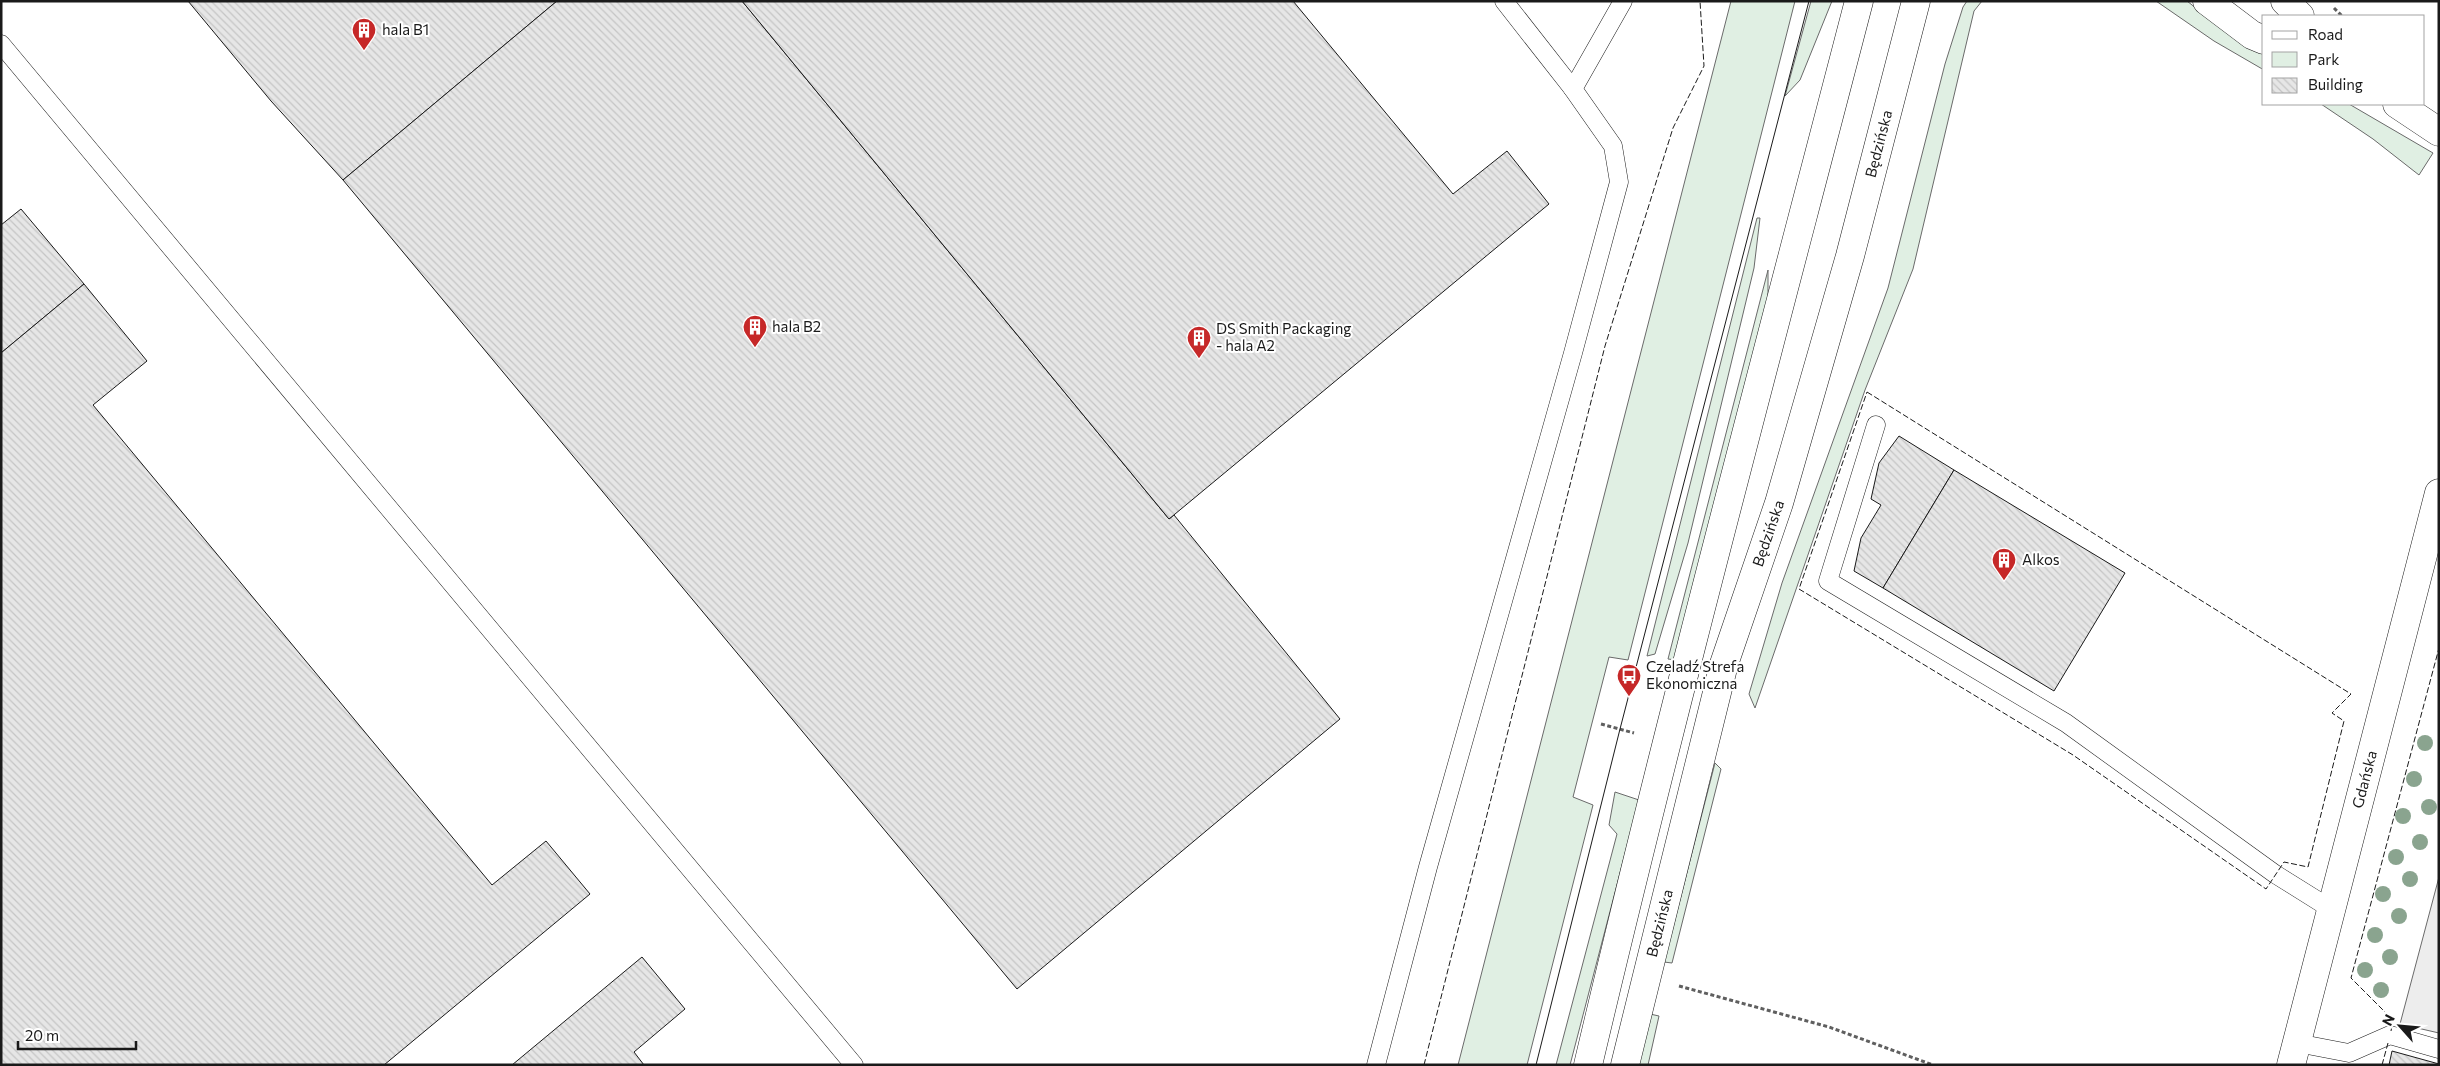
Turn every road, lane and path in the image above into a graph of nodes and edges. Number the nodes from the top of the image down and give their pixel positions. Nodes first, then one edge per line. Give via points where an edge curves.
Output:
1 (1504, 1) edge
2 (1623, 1) edge
3 (1859, 1) edge
4 (2207, 1) edge
5 (2285, 1) edge
6 (1917, 8) edge
7 (2299, 15) edge
8 (2262, 39) edge
9 (1, 44) edge
10 (1573, 89) junction
11 (2398, 105) edge
12 (2439, 132) edge
13 (1876, 426) dead end
14 (2438, 502) edge
15 (2332, 909) junction
16 (1647, 978) junction
17 (2439, 1048) edge
18 (2294, 1054) edge
19 (2355, 1059) edge
20 (854, 1065) edge
21 (1376, 1065) edge
22 (1588, 1065) edge
23 (1625, 1065) edge
24 (1933, 1065) edge

1 - 10 lane
2 - 10 lane
3 - 22 main road via 1686,668
4 - 8 main road
5 - 7 main road
6 - 16 main road, Będzińska via 1779,503 1724,664
9 - 20 lane
10 - 21 lane via 1613,146 1619,182 1428,866
11 - 12 main road
13 - 15 lane via 1828,581 2066,723 2275,874
14 - 15 main road, Gdańska
15 - 18 main road, Gdańska
16 - 23 main road, Będzińska
16 - 24 path via 1829,1027
17 - 19 lane via 2390,1036
18 - 19 lane

